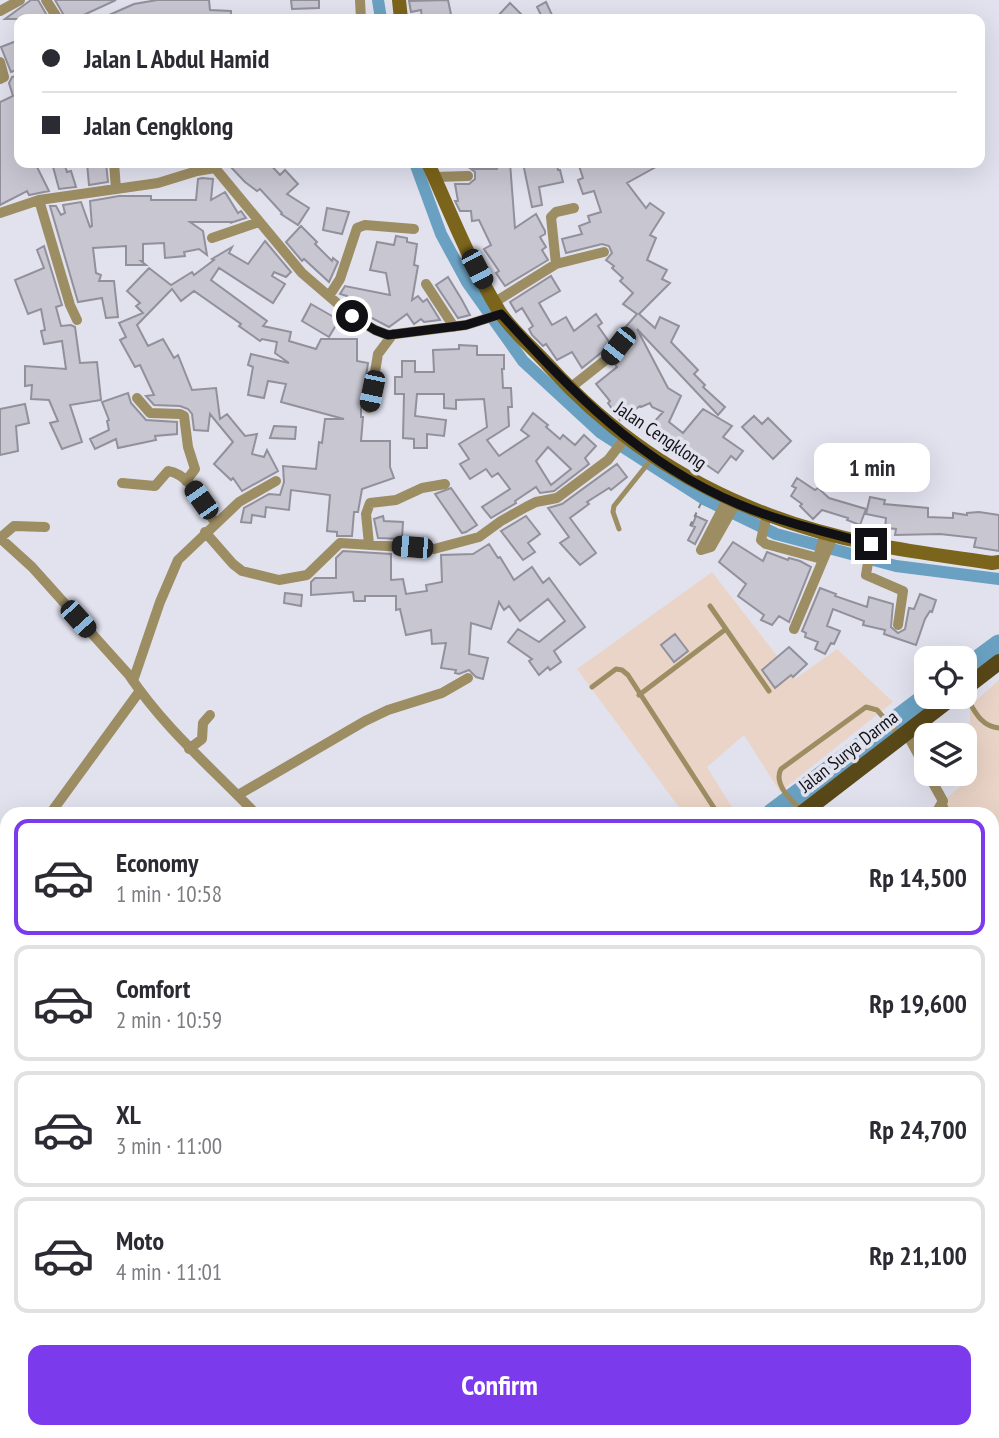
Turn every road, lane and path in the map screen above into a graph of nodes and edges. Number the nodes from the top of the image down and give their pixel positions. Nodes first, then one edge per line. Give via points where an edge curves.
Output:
1 (20, 0) edge
2 (0, 11) edge
3 (0, 62) edge
4 (0, 79) edge
5 (114, 168) edge
6 (430, 168) edge
7 (468, 176) dead end
8 (435, 177) junction
9 (116, 189) junction
10 (39, 200) junction
11 (574, 208) dead end
12 (0, 213) edge
13 (259, 222) junction
14 (414, 229) dead end
15 (212, 238) dead end
16 (604, 252) dead end
17 (556, 264) junction
18 (426, 284) dead end
19 (329, 296) junction
20 (497, 311) junction
21 (77, 320) dead end
22 (460, 326) junction
23 (393, 334) junction
24 (618, 346) dead end
25 (570, 388) junction
26 (137, 398) dead end
27 (369, 408) dead end
28 (623, 440) junction
29 (652, 458) junction
30 (186, 481) junction
31 (276, 481) dead end
32 (122, 483) dead end
33 (445, 484) dead end
34 (705, 495) dead end
35 (730, 504) junction
36 (767, 518) junction
37 (216, 524) junction
38 (691, 525) dead end
39 (45, 527) dead end
40 (619, 529) dead end
41 (205, 531) junction
42 (713, 536) dead end
43 (829, 536) junction
44 (0, 538) edge
45 (369, 544) junction
46 (871, 547) junction
47 (823, 554) junction
48 (999, 562) edge
49 (710, 606) dead end
50 (898, 625) dead end
51 (726, 629) junction
52 (794, 629) dead end
53 (999, 662) edge
54 (468, 678) dead end
55 (977, 680) edge
56 (133, 681) junction
57 (592, 687) dead end
58 (769, 691) dead end
59 (139, 692) junction
60 (639, 695) junction
61 (936, 709) edge
62 (974, 709) edge
63 (210, 715) dead end
64 (999, 728) edge
65 (901, 734) junction
66 (189, 749) junction
67 (914, 752) edge
68 (935, 786) edge
69 (238, 795) junction
70 (943, 801) junction
71 (55, 807) edge
72 (250, 807) edge
73 (713, 807) edge
74 (798, 807) edge
75 (802, 807) edge
76 (939, 807) edge
77 (946, 807) edge

1 - 2 street
3 - 4 street via 4,77
5 - 9 street
6 - 8 main road, Jalan Cengklong
7 - 8 street
8 - 20 main road, Jalan Cengklong
9 - 10 street
9 - 13 street via 216,169
10 - 12 street
10 - 21 street
11 - 17 street via 551,217
13 - 15 street
13 - 19 street via 302,273
14 - 19 street via 357,228 340,279
16 - 17 street
17 - 20 street
18 - 22 street
19 - 23 street via 375,330
20 - 22 street
20 - 25 main road, Jalan Cengklong
22 - 23 street
23 - 27 street via 379,354
24 - 25 street
25 - 28 main road, Jalan Cengklong
26 - 30 street via 150,414 184,416 195,469
28 - 29 main road, Jalan Cengklong
28 - 45 street via 608,460 557,498 536,502 479,537 435,549
29 - 35 main road, Jalan Cengklong
29 - 40 lane via 614,506
30 - 32 street via 168,471 155,486
30 - 37 street
31 - 37 street via 239,502
33 - 45 street via 370,503 366,514
34 - 38 path
35 - 36 main road, Jalan Cengklong
35 - 42 street
36 - 43 main road, Jalan Cengklong
36 - 47 street via 761,540 766,544 818,558
37 - 41 street
39 - 44 street via 14,526
41 - 45 street via 242,571 279,580 307,575 340,543
41 - 56 street via 178,559
43 - 46 main road, Jalan Cengklong
43 - 47 street
44 - 56 street
46 - 48 main road, Jalan Cengklong
46 - 50 street via 868,576 903,591
47 - 52 street
49 - 51 lane
51 - 58 lane
51 - 60 lane
53 - 55 main road
54 - 69 street via 442,693 388,710
56 - 59 street
57 - 60 lane via 616,669 622,670
59 - 66 street
59 - 71 street
60 - 73 lane
61 - 65 main road, Jalan Surya Darma
62 - 64 lane via 988,727
63 - 66 street via 203,723 202,739
65 - 67 street
65 - 74 lane via 866,706 781,769 779,782
65 - 75 main road, Jalan Surya Darma
66 - 69 street
68 - 70 street
69 - 72 street
70 - 76 street
70 - 77 lane

